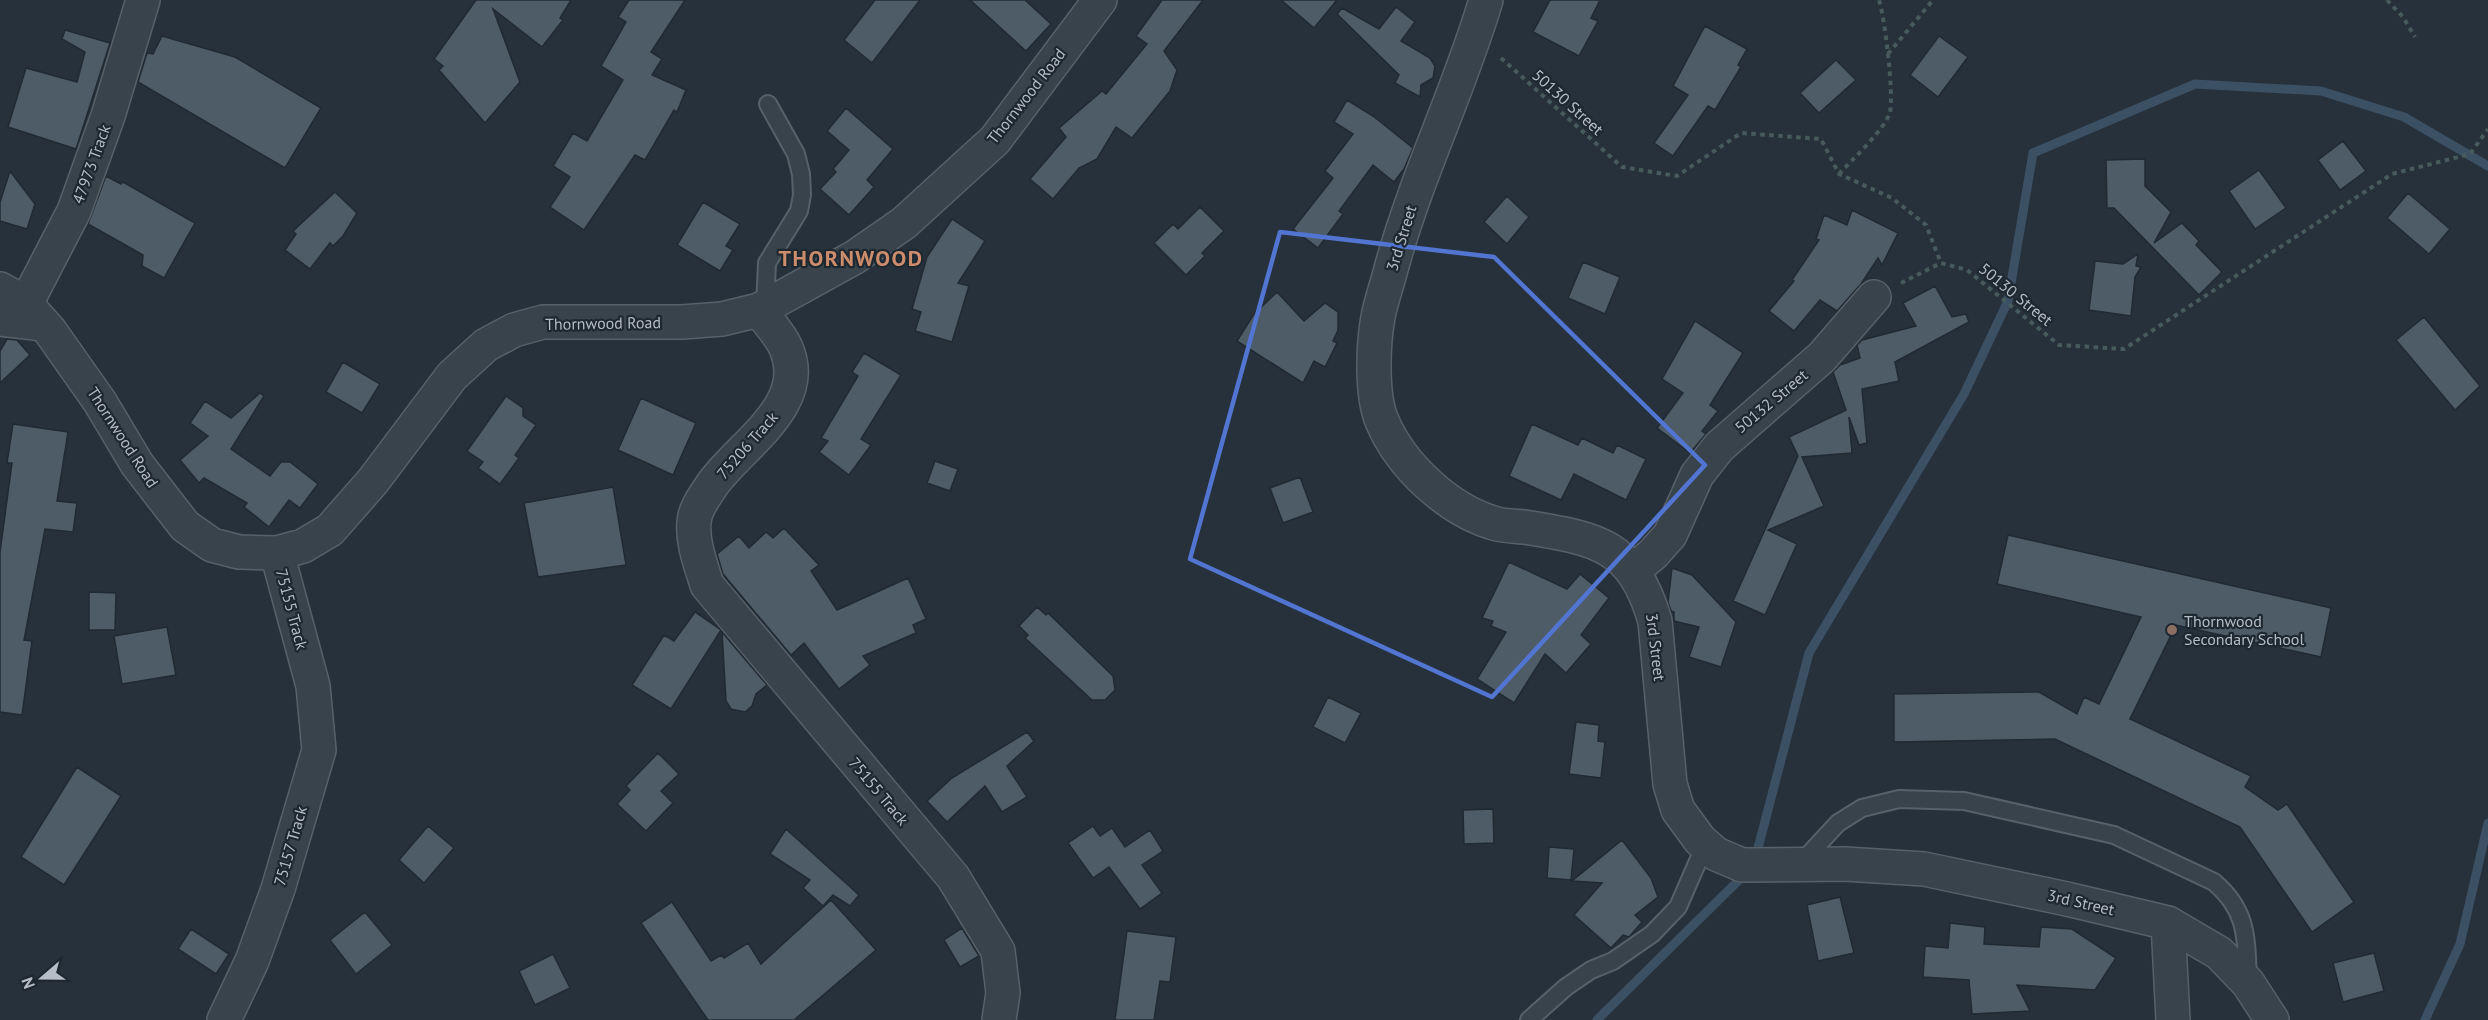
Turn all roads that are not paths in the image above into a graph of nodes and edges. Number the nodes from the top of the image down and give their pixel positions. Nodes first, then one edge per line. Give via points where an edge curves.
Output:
1 (143, 0) edge
2 (1100, 0) edge
3 (1486, 0) edge
4 (768, 104) dead end
5 (1874, 297) road end
6 (762, 308) junction
7 (17, 311) edge
8 (277, 553) junction
9 (1634, 570) junction
10 (707, 585) joint
11 (307, 665) joint
12 (1705, 845) junction
13 (1799, 865) junction
14 (2168, 923) junction
15 (2248, 983) junction
16 (224, 1020) edge
17 (999, 1020) edge
18 (1529, 1020) edge
19 (2173, 1020) edge
20 (2272, 1020) edge

1 - 7 street, 47973 Track via 74,211
2 - 6 street, Thornwood Road via 995,140 912,216 855,257
3 - 9 street, 3rd Street via 1405,218 1378,317 1375,378 1381,419 1409,463 1451,504 1497,524 1590,539 1611,550
4 - 6 lane via 796,154 802,195 795,218 767,263 768,284
5 - 9 street, 50132 Street via 1822,357 1719,447 1697,475 1670,535
6 - 8 street, Thornwood Road via 722,319 543,322 514,330 486,345 452,376 373,481 330,530 303,546
6 - 10 street, 75206 Track via 786,347 792,370 788,392 771,421 722,471 701,500 694,519 694,537
7 - 8 street, Thornwood Road via 50,330 137,464 185,526 212,545 239,552
8 - 11 street, 75155 Track
9 - 12 street, 3rd Street via 1648,596 1655,621 1670,784 1678,810
10 - 17 street, 75155 Track via 953,877 998,951 1003,993
11 - 16 street, 75157 Track via 313,686 319,750 278,889 252,961
12 - 13 street, 3rd Street via 1742,866
12 - 18 lane via 1678,908 1652,934 1566,987
13 - 14 street, 3rd Street via 1924,869
13 - 15 lane via 1838,823 1862,808 1899,799 1964,801 2114,835 2214,882 2225,891 2246,930
14 - 15 street, 3rd Street via 2219,953
14 - 19 street
15 - 20 street, 3rd Street

